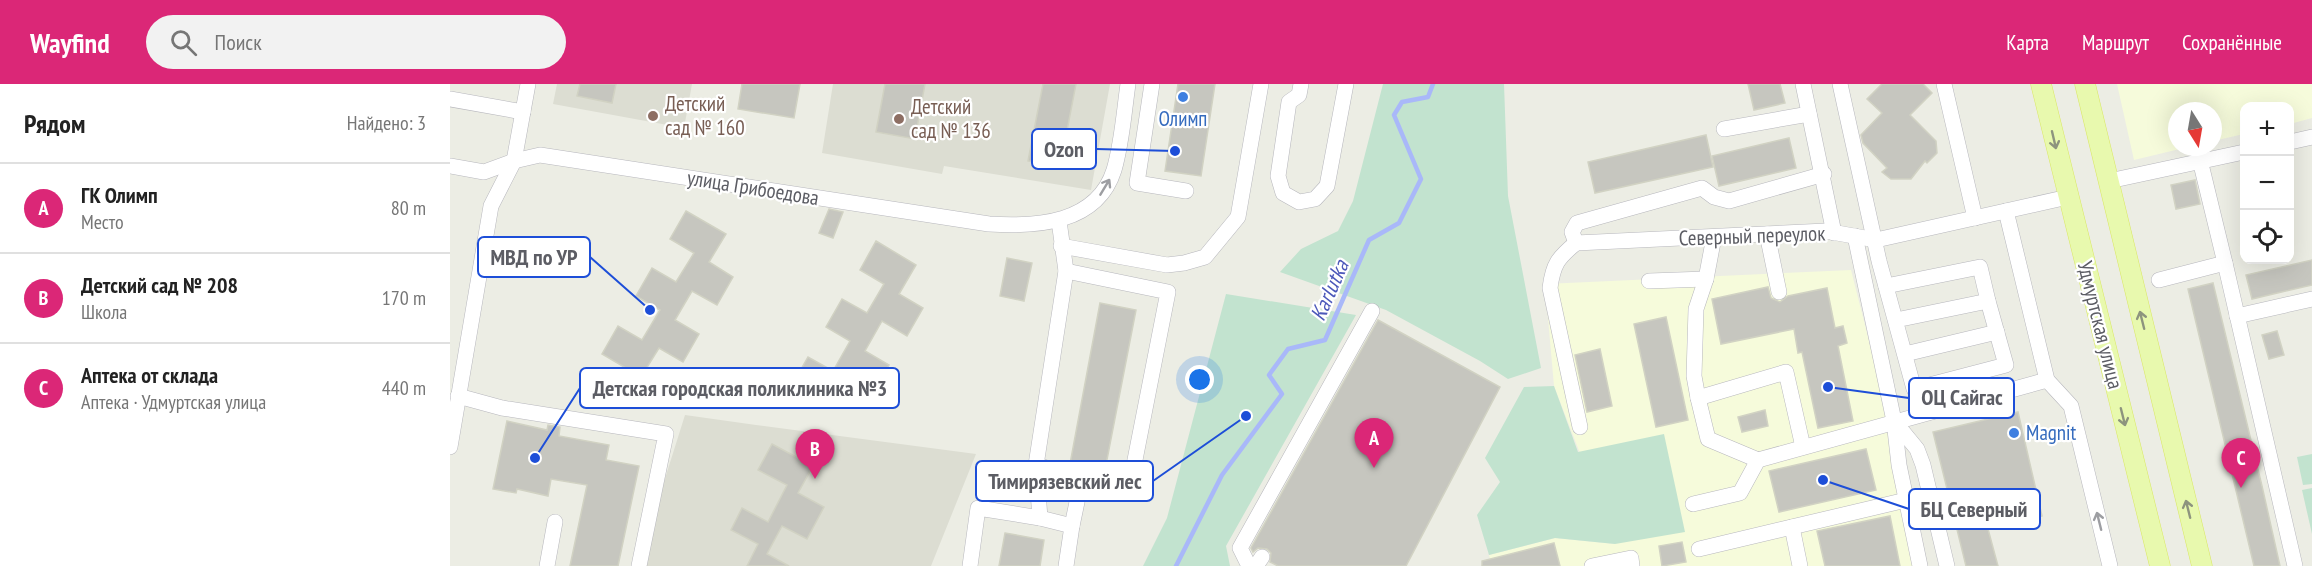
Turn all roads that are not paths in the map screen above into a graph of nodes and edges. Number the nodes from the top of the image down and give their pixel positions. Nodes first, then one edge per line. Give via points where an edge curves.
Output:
1 (528, 84) edge
2 (1128, 84) edge
3 (1152, 84) edge
4 (1261, 84) edge
5 (1301, 84) edge
6 (1346, 84) edge
7 (1803, 84) edge
8 (1840, 84) edge
9 (1944, 84) edge
10 (2041, 84) edge
11 (2085, 84) edge
12 (450, 99) edge
13 (523, 112) junction
14 (1809, 114) junction
15 (1724, 129) dead end
16 (2312, 137) edge
17 (2294, 141) edge
18 (2240, 153) edge
19 (2199, 159) junction
20 (514, 161) junction
21 (450, 166) edge
22 (1824, 174) junction
23 (2109, 181) junction
24 (1186, 191) dead end
25 (2068, 197) junction
26 (2006, 211) junction
27 (1975, 218) junction
28 (1059, 221) junction
29 (1834, 233) junction
30 (1767, 234) junction
31 (1855, 236) junction
32 (1714, 237) junction
33 (1876, 240) junction
34 (1576, 243) junction
35 (1061, 246) junction
36 (2225, 263) junction
37 (1167, 264) junction
38 (1066, 272) junction
39 (1706, 279) junction
40 (2159, 280) dead end
41 (1649, 281) dead end
42 (1886, 286) junction
43 (1162, 291) junction
44 (1779, 292) dead end
45 (2312, 299) edge
46 (1988, 301) junction
47 (1372, 311) dead end
48 (2237, 316) junction
49 (1896, 320) junction
50 (1997, 332) junction
51 (1905, 354) junction
52 (2046, 380) junction
53 (458, 396) junction
54 (1698, 398) junction
55 (1894, 421) junction
56 (1580, 427) dead end
57 (450, 447) edge
58 (1803, 447) junction
59 (1758, 460) junction
60 (1036, 465) junction
61 (1082, 478) junction
62 (1906, 500) junction
63 (1693, 504) dead end
64 (1040, 518) junction
65 (555, 522) dead end
66 (1072, 526) junction
67 (1792, 527) junction
68 (1699, 549) dead end
69 (1256, 563) edge
70 (547, 566) edge
71 (639, 566) edge
72 (970, 566) edge
73 (1066, 566) edge
74 (1592, 566) edge
75 (1632, 566) edge
76 (1800, 566) edge
77 (1920, 566) edge
78 (1947, 566) edge
79 (2110, 566) edge
80 (2160, 566) edge
81 (2202, 566) edge
82 (2295, 566) edge

1 - 13 street
28 -> 2 street, улица Грибоедова via 1087,208 1110,180
3 - 24 street via 1137,183
4 - 37 street via 1238,217 1205,257
5 - 6 street via 1299,95 1289,102 1278,176 1283,193 1299,202 1315,199 1327,186
7 - 14 street
8 - 33 street
9 - 27 street
10 -> 25 main road, Удмуртская улица
11 - 23 main road, Удмуртская улица
12 - 13 street
13 - 20 street
14 - 15 street
14 - 22 street
16 - 17 street
18 - 19 street
19 - 23 street
19 - 36 street
20 - 21 street, улица Грибоедова via 484,172
20 - 28 street, улица Грибоедова via 540,155 989,224 1018,226
20 - 53 street via 491,206
22 - 29 street
22 - 34 street via 1730,201 1714,197 1702,188 1577,223 1572,232
81 -> 23 main road, Удмуртская улица
25 - 26 street, Северный переулок
25 -> 80 main road, Удмуртская улица
26 - 27 street, Северный переулок
26 - 52 street
27 - 33 street, Северный переулок
28 - 35 street
29 - 30 street, Северный переулок
29 - 31 street, Северный переулок
30 - 32 street, Северный переулок
30 - 44 street
31 - 33 street, Северный переулок
31 - 55 street
32 - 34 street, Северный переулок
32 - 39 street
33 - 42 street
34 - 56 street via 1553,269 1550,288
35 - 37 street
35 - 38 street
36 - 40 street
36 - 48 street
37 - 43 street
38 - 43 street
38 - 60 street
39 - 41 street
39 - 54 street via 1696,309 1694,376
42 - 46 street via 1980,267
42 - 49 street
43 - 61 street via 1167,292 1133,470 1123,483
45 - 48 street
46 - 49 street
46 - 50 street
47 - 69 street via 1240,548
48 - 82 street
49 - 51 street
50 - 51 street
50 - 51 street via 2006,365 1914,389
52 - 55 street
79 -> 52 street via 2071,406
53 - 57 street
53 - 71 street via 502,408 666,434
54 - 58 street via 1786,372
54 - 59 street via 1708,439
55 - 58 street
55 - 62 street
55 - 78 street via 1917,449 1923,465
58 - 59 street
59 - 63 street via 1740,493
60 - 61 street
60 - 64 street
61 - 66 street
62 - 67 street
62 - 77 street
64 - 66 street
64 - 72 street via 978,508
65 - 70 street
66 - 73 street
67 - 68 street
67 - 76 street
74 - 75 street via 1631,558

